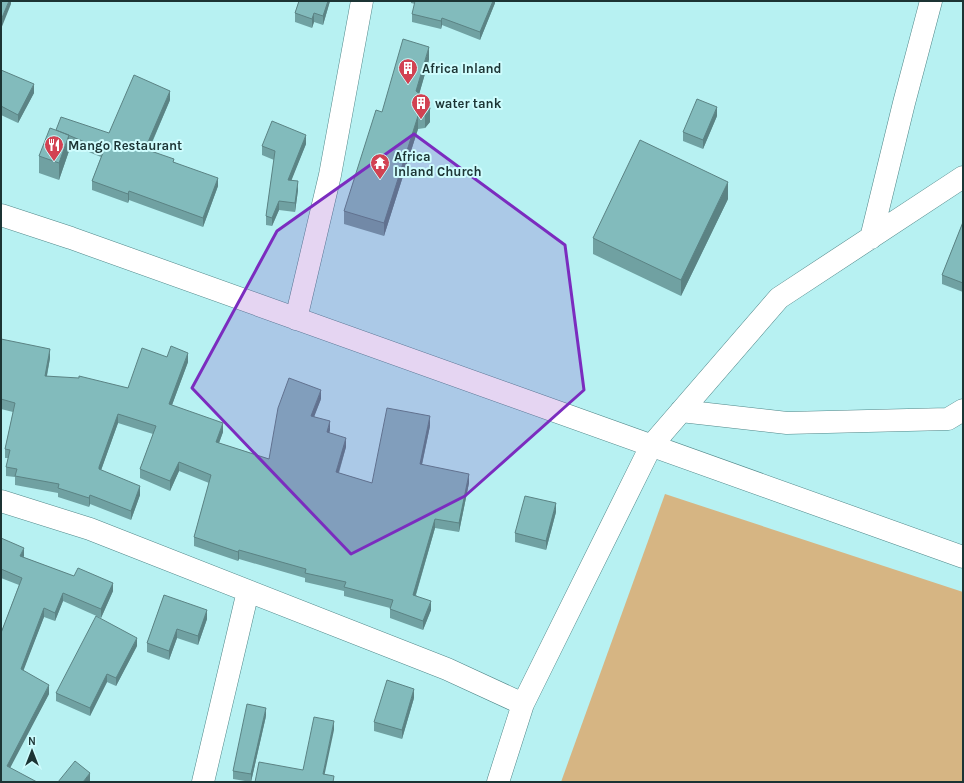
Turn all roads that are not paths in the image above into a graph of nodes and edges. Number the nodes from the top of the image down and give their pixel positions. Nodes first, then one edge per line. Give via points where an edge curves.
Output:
1 (362, 1) edge
2 (931, 1) edge
3 (963, 177) edge
4 (1, 215) edge
5 (871, 238) junction
6 (296, 318) junction
7 (963, 410) edge
8 (681, 411) junction
9 (651, 446) junction
10 (1, 502) edge
11 (963, 557) edge
12 (248, 591) junction
13 (523, 704) junction
14 (202, 782) edge
15 (498, 782) edge

1 - 6 street via 330,175
2 - 5 street
3 - 5 street
4 - 6 street
5 - 8 street via 779,298
6 - 9 street
7 - 8 street via 948,419 787,423
8 - 9 street
9 - 11 street
9 - 13 street
10 - 12 street via 90,529
12 - 13 street via 447,669
12 - 14 street
13 - 15 street

